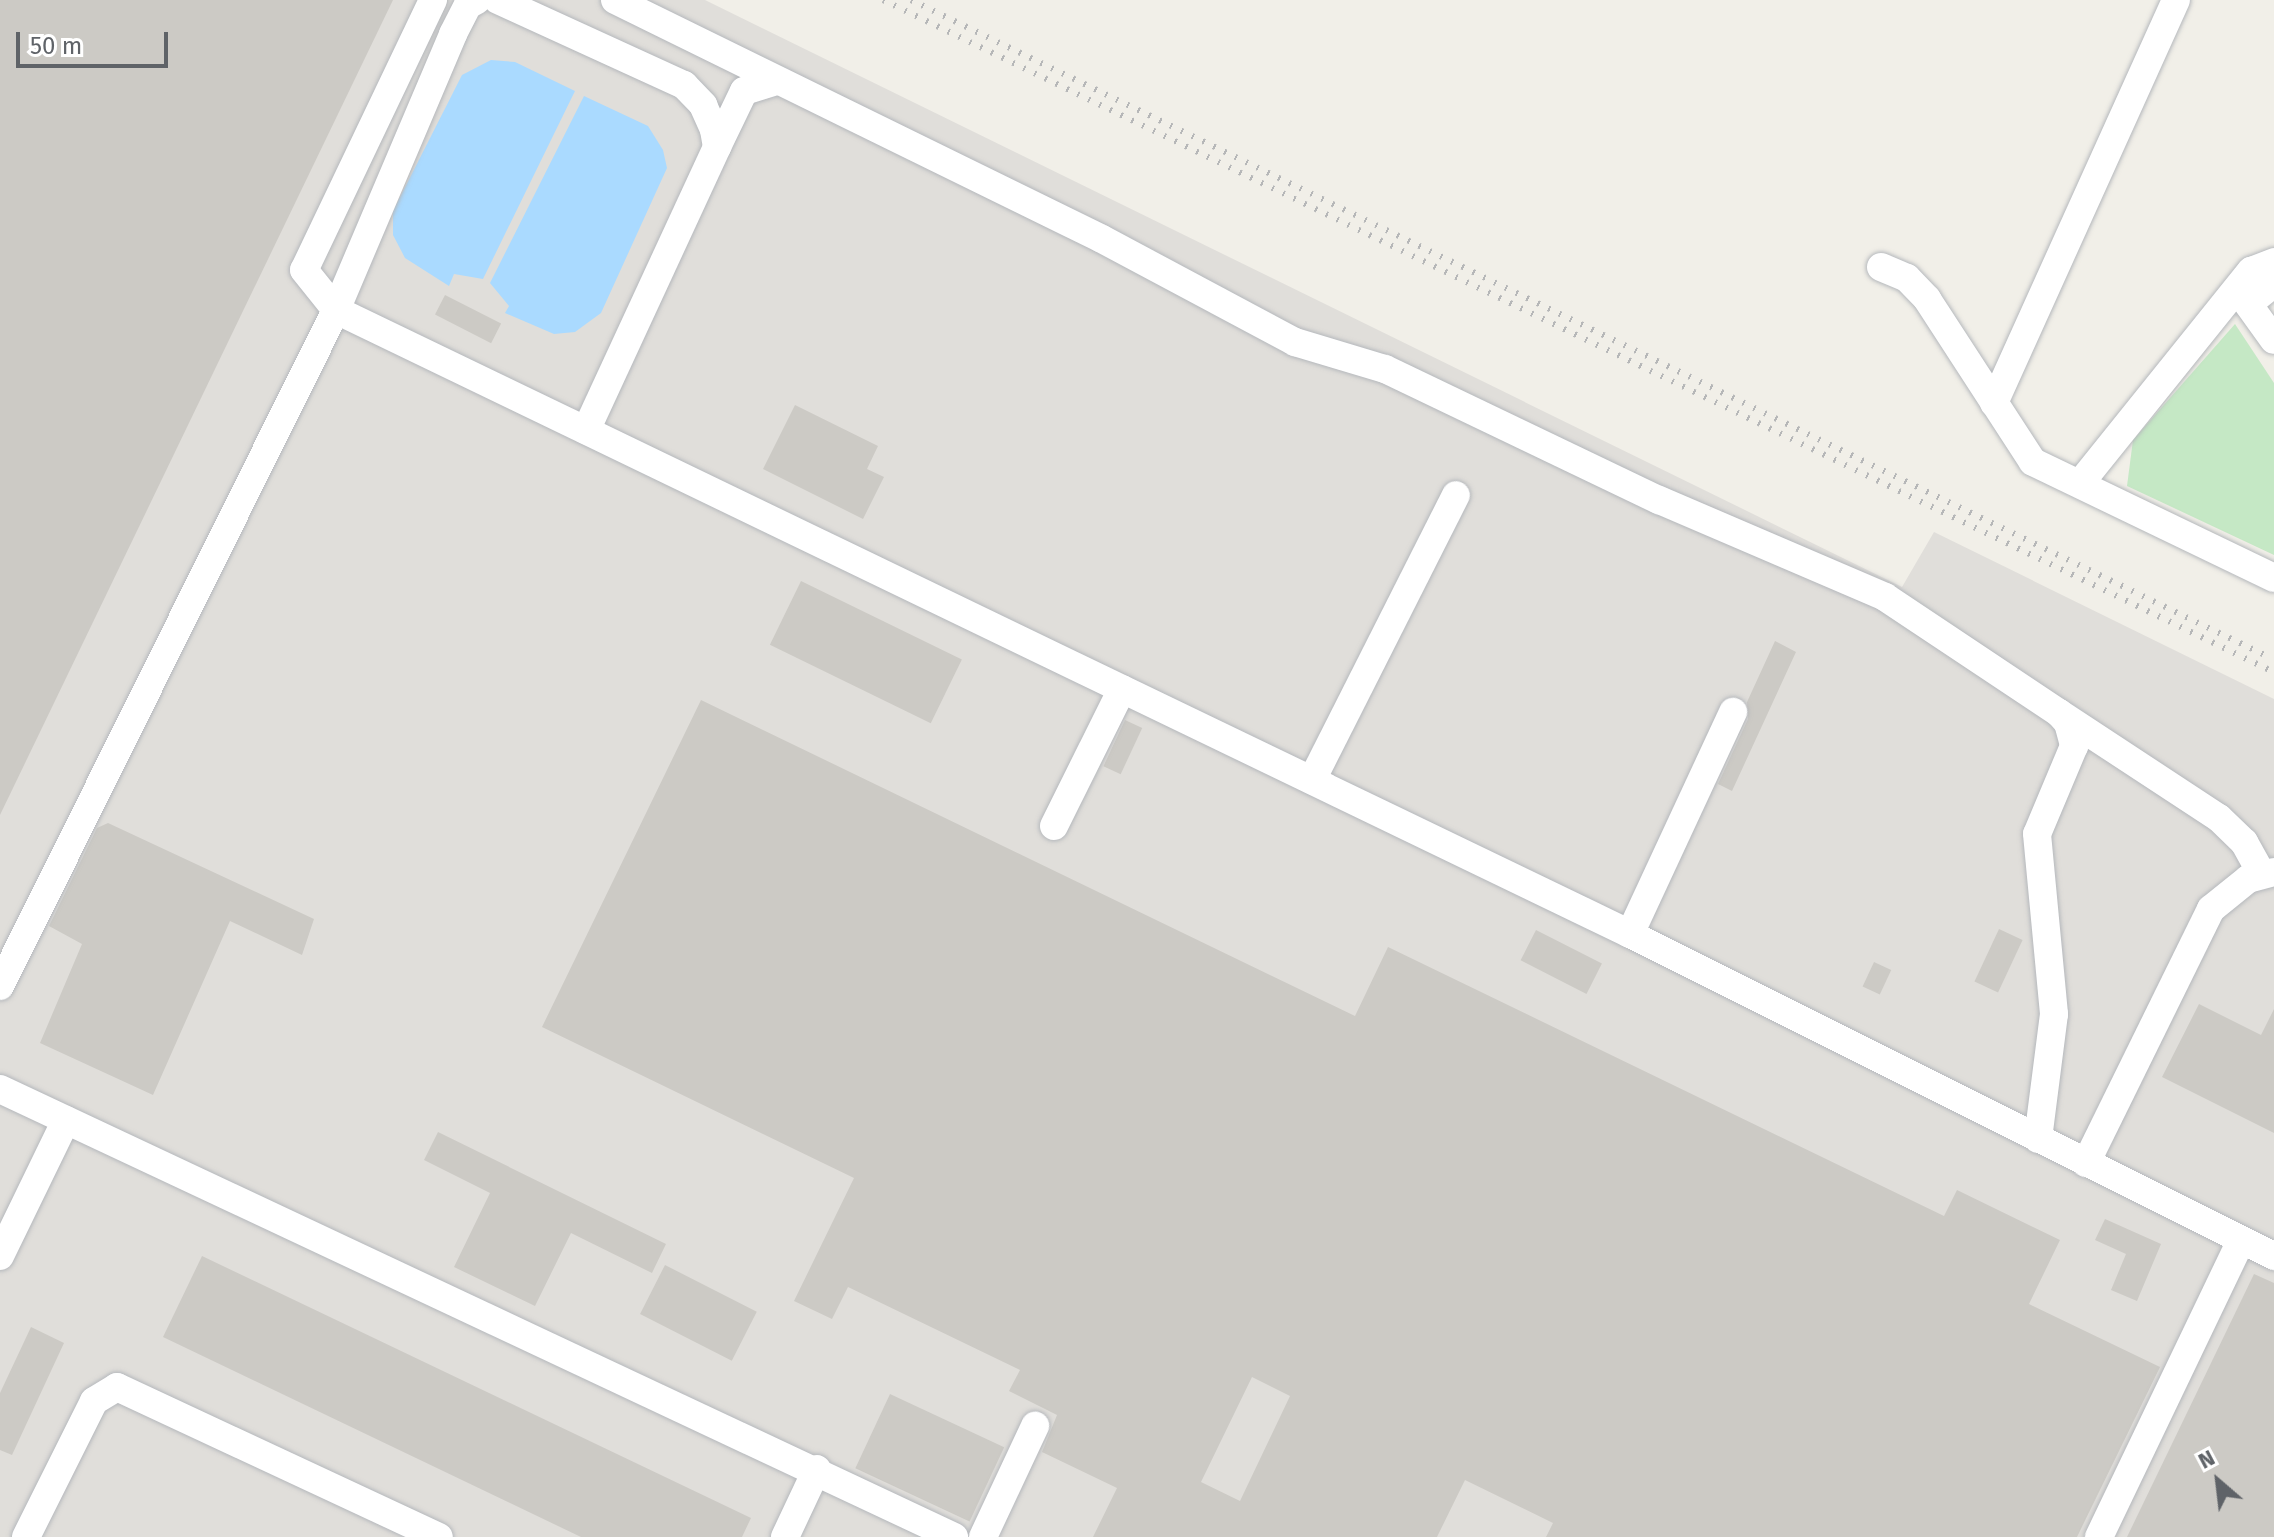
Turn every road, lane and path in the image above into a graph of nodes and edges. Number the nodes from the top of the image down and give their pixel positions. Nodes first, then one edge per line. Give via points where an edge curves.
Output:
1 (433, 0) edge
2 (477, 0) edge
3 (498, 0) edge
4 (615, 0) edge
5 (2176, 0) edge
6 (774, 82) junction
7 (717, 147) junction
8 (2274, 262) edge
9 (1881, 267) dead end
10 (2266, 290) edge
11 (2225, 304) junction
12 (336, 310) junction
13 (2274, 340) edge
14 (1994, 403) junction
15 (586, 430) junction
16 (2082, 481) junction
17 (1456, 495) dead end
18 (2274, 578) edge
19 (1122, 689) junction
20 (1733, 712) dead end
21 (2059, 713) junction
22 (1312, 780) junction
23 (1054, 826) dead end
24 (2268, 873) edge
25 (1630, 934) junction
26 (0, 986) edge
27 (0, 1089) edge
28 (66, 1120) junction
29 (2038, 1139) junction
30 (2086, 1163) junction
31 (2241, 1240) junction
32 (0, 1256) edge
33 (2274, 1256) edge
34 (1035, 1426) dead end
35 (817, 1469) junction
36 (26, 1537) edge
37 (439, 1537) edge
38 (785, 1537) edge
39 (954, 1537) edge
40 (983, 1537) edge
41 (2099, 1537) edge

1 - 12 street via 304,270
2 - 12 street via 468,5 453,34
3 - 7 street via 684,85 703,105
4 - 6 street
5 - 14 street
6 - 7 street via 744,91
6 - 21 street via 1102,239 1295,342 1385,369 1659,500 1896,602
7 - 15 street
8 - 11 street via 2251,271
9 - 14 street via 1907,278 1927,299
10 - 11 street via 2248,290
10 - 13 street via 2248,304
11 - 16 street
12 - 15 street
12 - 26 street
14 - 16 street via 2033,462
15 - 19 street
16 - 18 street
17 - 22 street
19 - 22 street
19 - 23 street
20 - 25 street
21 - 24 street via 2219,818
21 - 29 street via 2068,723 2074,746 2037,834 2054,1014
22 - 25 street
24 - 30 street via 2226,893 2211,909
25 - 29 street
27 - 28 street
28 - 32 street
28 - 35 street
29 - 30 street
30 - 31 street
31 - 33 street
31 - 41 street
34 - 40 street
35 - 38 street
35 - 39 street
36 - 37 street via 94,1401 117,1387

